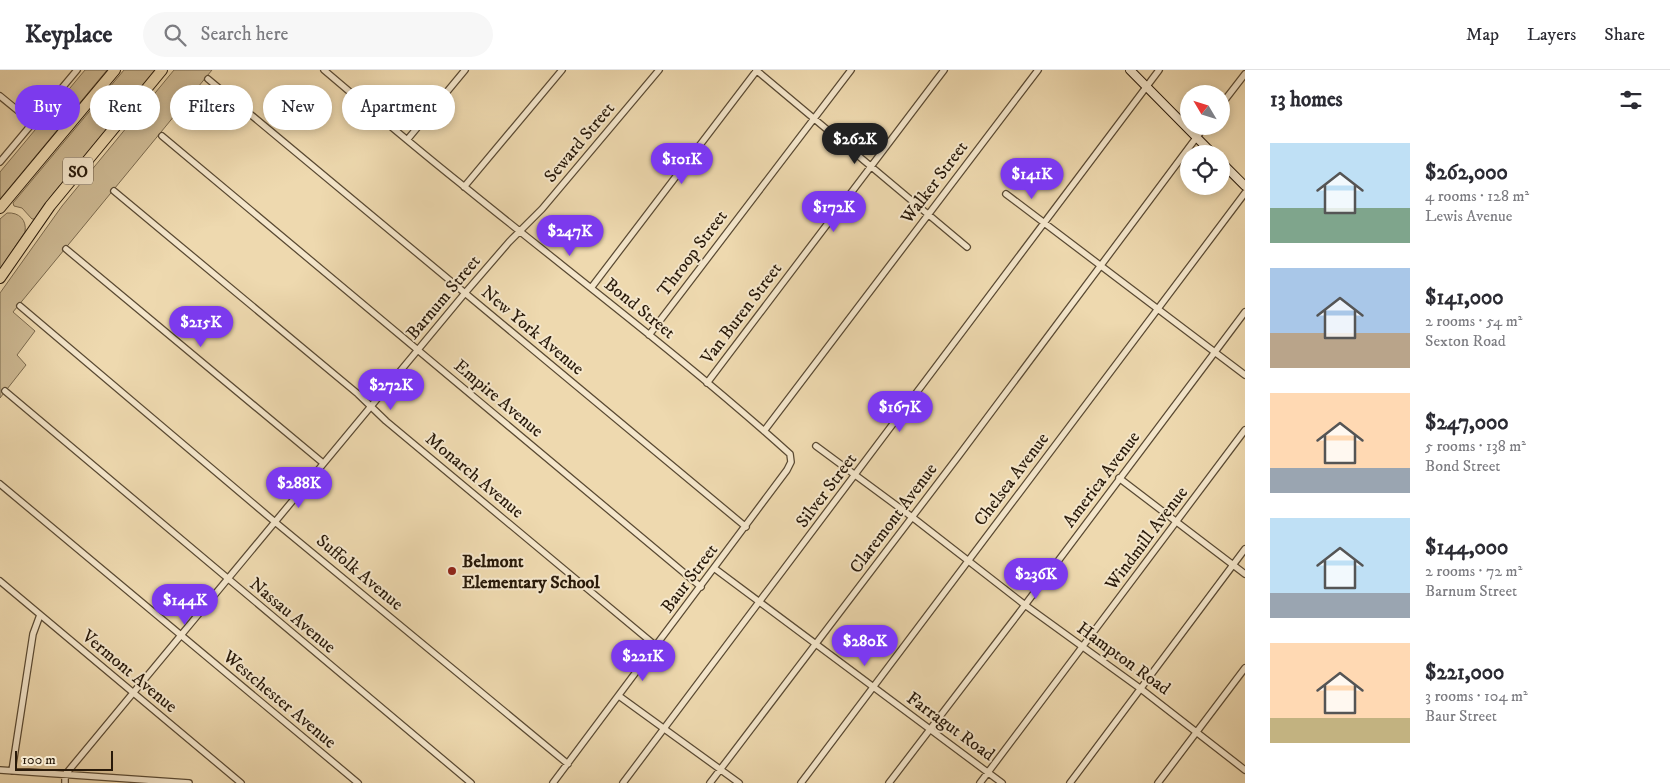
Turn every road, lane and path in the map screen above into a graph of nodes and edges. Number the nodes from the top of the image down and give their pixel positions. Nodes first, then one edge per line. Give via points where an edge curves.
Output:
1 (77, 70) edge
2 (116, 70) edge
3 (162, 70) edge
4 (324, 70) edge
5 (465, 70) edge
6 (562, 70) edge
7 (659, 70) edge
8 (757, 70) edge
9 (851, 70) edge
10 (944, 70) edge
11 (1038, 70) edge
12 (1130, 70) edge
13 (1158, 70) edge
14 (1245, 74) edge
15 (208, 80) dead end
16 (64, 85) edge
17 (1146, 86) junction
18 (1230, 93) edge
19 (0, 96) edge
20 (15, 108) edge
21 (815, 118) junction
22 (26, 130) edge
23 (1199, 135) edge
24 (162, 136) dead end
25 (1197, 138) junction
26 (407, 140) junction
27 (1204, 145) edge
28 (0, 162) edge
29 (872, 166) junction
30 (1230, 171) edge
31 (1245, 186) edge
32 (464, 187) junction
33 (114, 192) dead end
34 (1245, 193) edge
35 (1006, 194) dead end
36 (0, 208) edge
37 (929, 214) junction
38 (1044, 223) junction
39 (519, 231) junction
40 (967, 247) dead end
41 (66, 249) dead end
42 (1101, 266) junction
43 (0, 278) edge
44 (591, 288) junction
45 (465, 293) junction
46 (20, 306) dead end
47 (1158, 309) junction
48 (1245, 312) edge
49 (649, 335) junction
50 (418, 350) junction
51 (1214, 352) junction
52 (1245, 375) edge
53 (707, 383) junction
54 (5, 391) dead end
55 (371, 406) junction
56 (1245, 430) edge
57 (764, 431) junction
58 (816, 446) dead end
59 (791, 462) joint
60 (323, 463) junction
61 (856, 476) junction
62 (1119, 478) junction
63 (0, 484) edge
64 (912, 517) junction
65 (275, 522) junction
66 (1176, 522) junction
67 (746, 527) junction
68 (1245, 549) edge
69 (969, 560) junction
70 (1233, 565) junction
71 (714, 568) junction
72 (1245, 574) edge
73 (228, 579) junction
74 (0, 581) edge
75 (701, 587) junction
76 (760, 602) junction
77 (1025, 605) junction
78 (40, 615) junction
79 (180, 635) junction
80 (817, 644) junction
81 (656, 646) junction
82 (1082, 647) junction
83 (1245, 668) edge
84 (873, 687) junction
85 (1141, 688) junction
86 (132, 693) junction
87 (619, 696) junction
88 (665, 728) junction
89 (930, 729) junction
90 (1197, 732) junction
91 (568, 764) junction
92 (721, 769) junction
93 (0, 770) edge
94 (12, 770) junction
95 (1245, 770) edge
96 (988, 772) junction
97 (65, 775) junction
98 (65, 783) edge
99 (188, 783) edge
100 (241, 783) edge
101 (358, 783) edge
102 (471, 783) edge
103 (553, 783) edge
104 (623, 783) edge
105 (710, 783) edge
106 (739, 783) edge
107 (801, 783) edge
108 (889, 783) edge
109 (980, 783) edge
110 (1002, 783) edge
111 (1070, 783) edge
112 (1158, 783) edge

1 - 16 street
2 - 36 highway, SO
3 - 43 highway, SO via 50,206
4 - 26 street, Bond Street
5 - 26 street
6 - 32 street
7 - 39 street, Seward Street via 542,209
8 - 21 street
8 - 44 street
9 - 21 street, Throop Street
10 - 29 street, Van Buren Street
11 - 37 street, Walker Street
12 - 17 main road
13 - 17 street, Silver Street
14 - 18 street
15 - 45 street, New York Avenue
17 - 25 main road
17 - 38 street, Silver Street
19 - 20 street
21 - 29 street
21 - 49 street, Throop Street
22 - 28 street
23 - 25 street, Claremont Avenue
24 - 50 street, Empire Avenue
25 - 27 main road
25 - 42 street, Claremont Avenue
26 - 32 street, Bond Street
29 - 37 street
29 - 53 street, Van Buren Street
30 - 31 main road
32 - 39 street, Bond Street
33 - 55 street, Monarch Avenue
34 - 47 street, Chelsea Avenue
35 - 38 street
37 - 40 street
37 - 57 street, Walker Street
38 - 42 street
38 - 61 street, Silver Street
39 - 44 street, Bond Street
39 - 45 street, Barnum Street
41 - 60 street
42 - 47 street
42 - 64 street, Claremont Avenue
44 - 49 street, Bond Street
45 - 50 street, Barnum Street
45 - 67 street, New York Avenue
46 - 65 street, Suffolk Avenue
47 - 51 street
47 - 69 street, Chelsea Avenue
48 - 51 street, America Avenue
49 - 53 street, Bond Street
50 - 55 street, Barnum Street
50 - 75 street, Empire Avenue
51 - 52 street
51 - 62 street, America Avenue
53 - 57 street, Bond Street
54 - 73 street, Nassau Avenue
55 - 60 street, Barnum Street
55 - 81 street, Monarch Avenue
56 - 66 street, Windmill Avenue
57 - 59 street, Bond Street via 790,454
58 - 61 street, Hampton Road
59 - 67 street, Baur Street
60 - 65 street, Barnum Street
61 - 64 street, Hampton Road
61 - 76 street, Silver Street
62 - 66 street
62 - 77 street, America Avenue
63 - 79 street, Westchester Avenue
64 - 69 street, Hampton Road
64 - 80 street, Claremont Avenue
65 - 73 street, Barnum Street
65 - 91 street, Suffolk Avenue
66 - 70 street
66 - 82 street, Windmill Avenue
67 - 71 street, Baur Street
68 - 70 street
69 - 77 street, Hampton Road
69 - 84 street, Chelsea Avenue
70 - 72 street
70 - 85 street
71 - 75 street, Baur Street
71 - 76 street, Farragut Road
73 - 79 street, Barnum Street
73 - 102 street, Nassau Avenue
74 - 78 street, Vermont Avenue
75 - 81 street, Baur Street
76 - 80 street, Farragut Road
76 - 88 street, Silver Street
77 - 82 street, Hampton Road
77 - 89 street, America Avenue
78 - 86 street, Vermont Avenue
78 - 94 street via 33,634
79 - 86 street, Barnum Street
79 - 101 street, Westchester Avenue
80 - 84 street, Farragut Road
80 - 92 street, Claremont Avenue
81 - 87 street, Baur Street
82 - 85 street, Hampton Road
82 - 96 street, Windmill Avenue
83 - 90 street
84 - 89 street, Farragut Road
84 - 107 street, Chelsea Avenue
85 - 90 street, Hampton Road
85 - 111 street
86 - 97 street, Barnum Street
86 - 100 street, Vermont Avenue
87 - 88 street
87 - 91 street, Baur Street
88 - 92 street
88 - 104 street, Silver Street
89 - 96 street, Farragut Road
89 - 108 street, America Avenue
90 - 95 street, Hampton Road
90 - 112 street
91 - 103 street, Baur Street
92 - 105 street, Claremont Avenue
92 - 106 street
93 - 94 street
94 - 97 street
96 - 109 street, Windmill Avenue
96 - 110 street, Farragut Road
97 - 98 street
97 - 99 street

